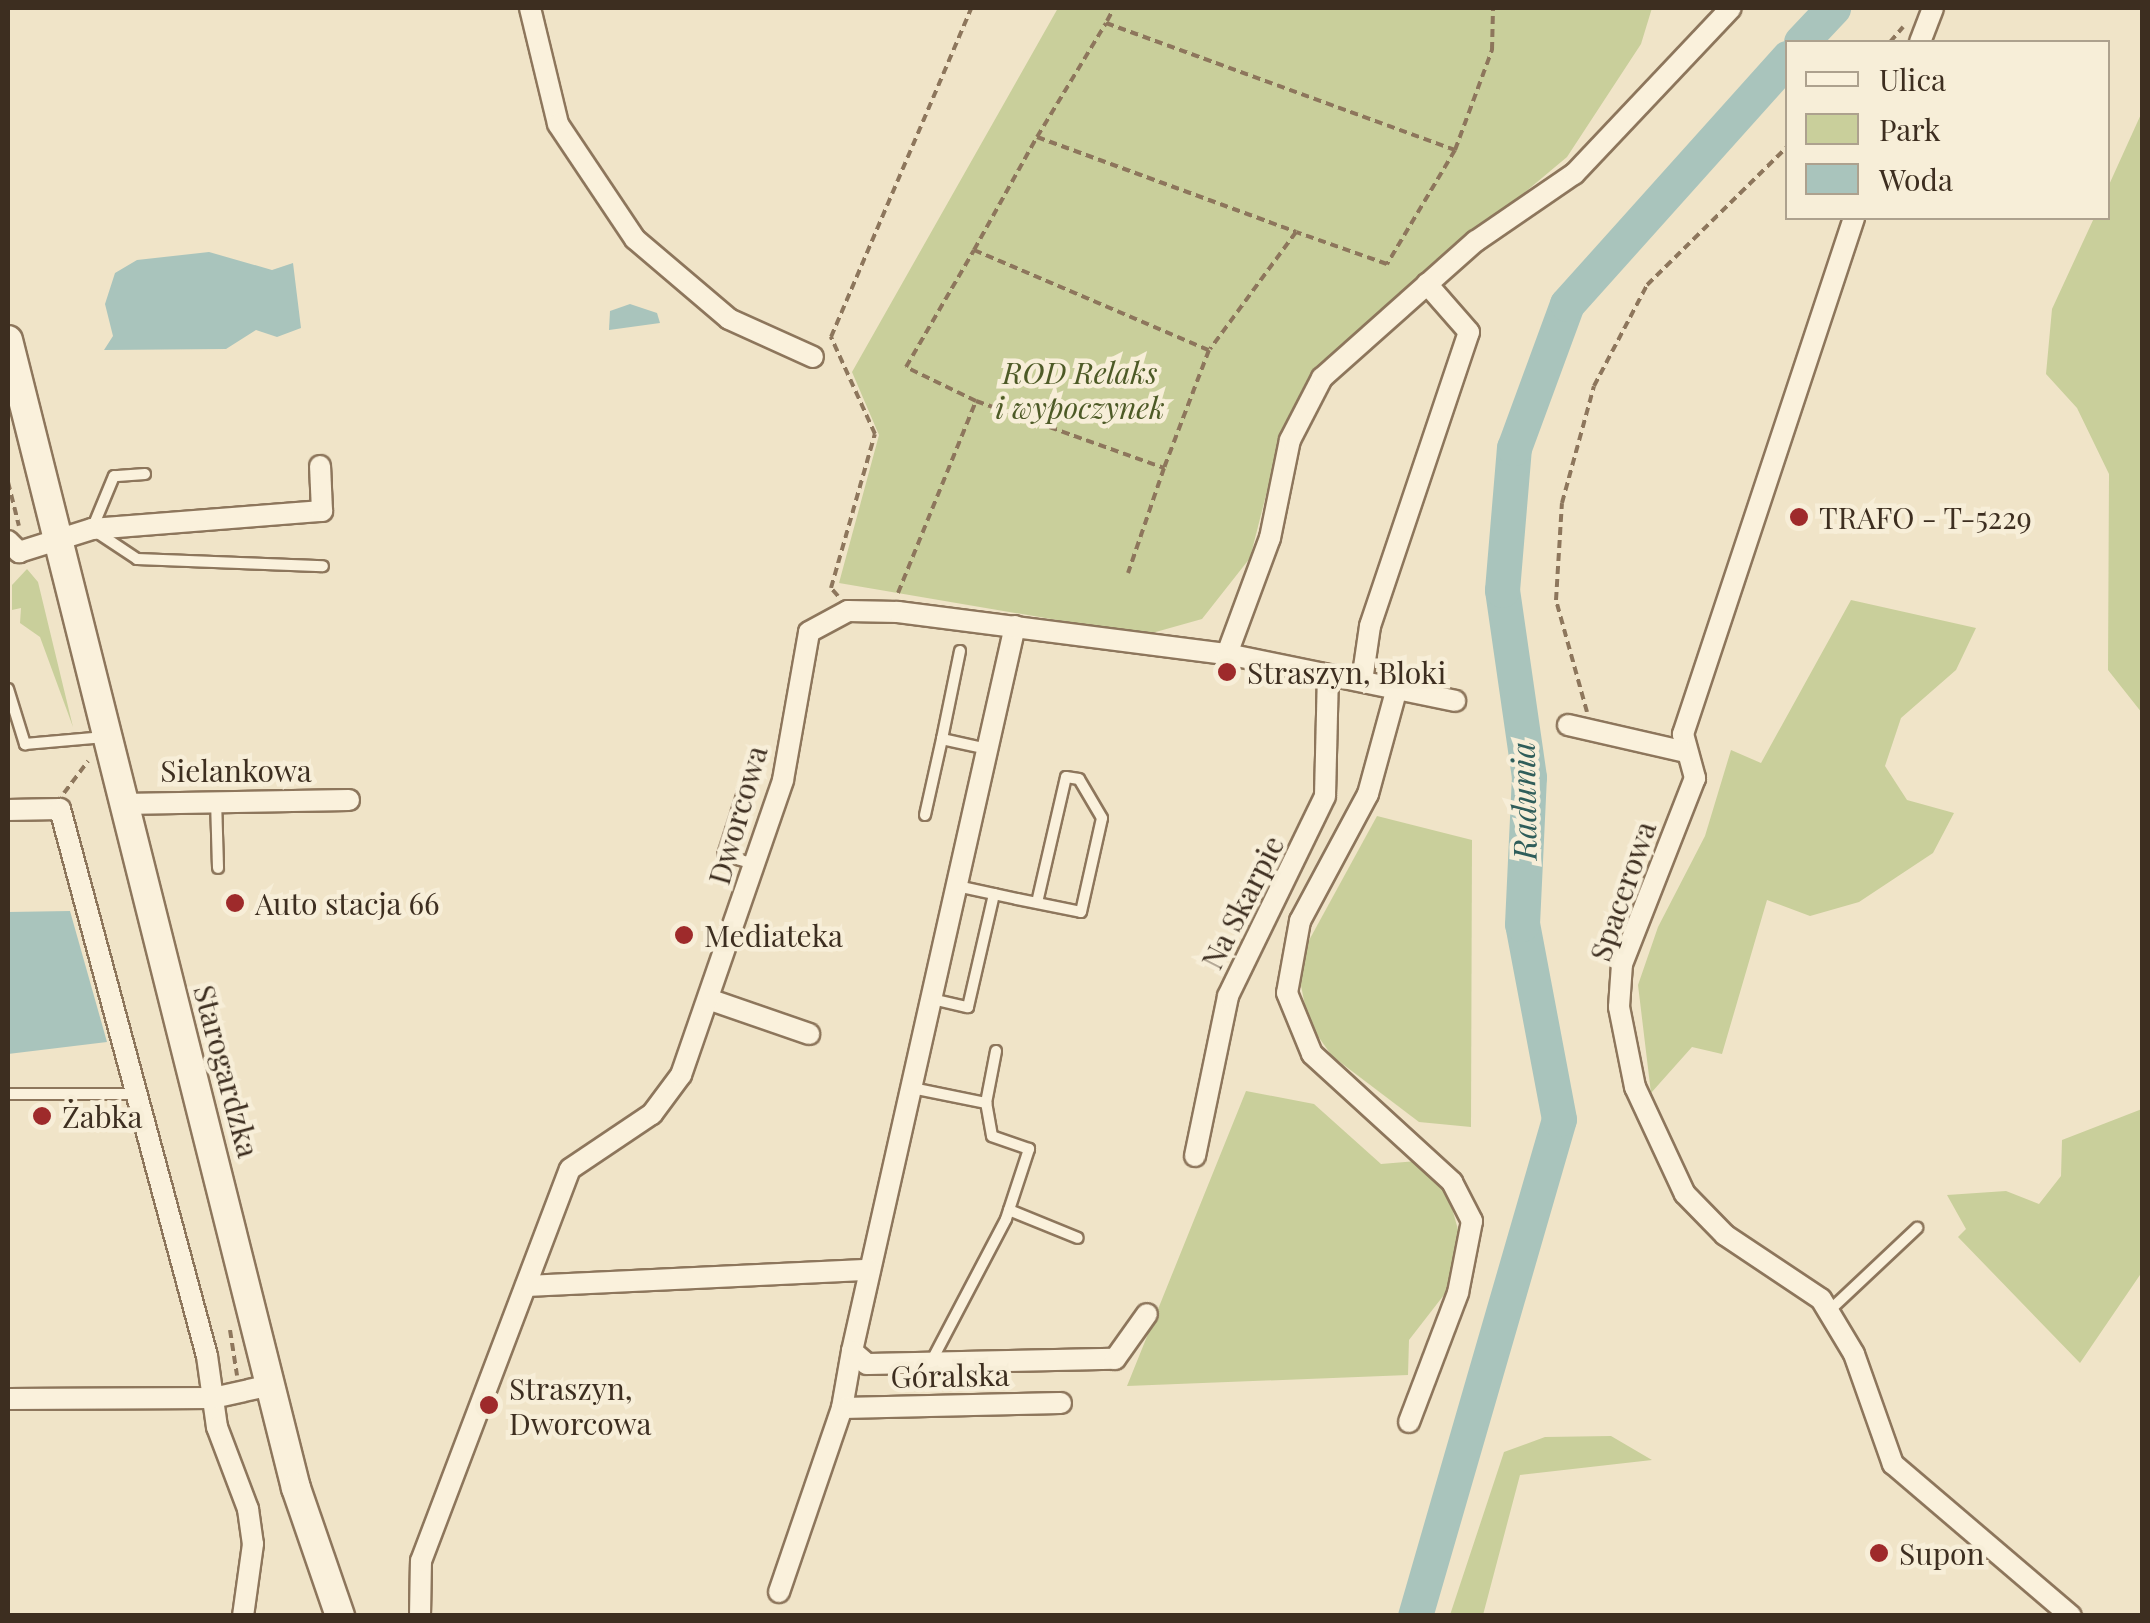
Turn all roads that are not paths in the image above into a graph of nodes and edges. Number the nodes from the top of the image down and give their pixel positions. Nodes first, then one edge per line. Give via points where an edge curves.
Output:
1 (530, 8) edge
2 (1731, 8) edge
3 (1933, 8) edge
4 (1921, 40) edge
5 (1853, 220) edge
6 (1427, 284) junction
7 (8, 340) edge
8 (813, 356) dead end
9 (320, 466) dead end
10 (146, 474) dead end
11 (92, 530) junction
12 (58, 542) junction
13 (13, 547) edge
14 (323, 566) dead end
15 (1015, 626) junction
16 (960, 651) dead end
17 (1227, 654) junction
18 (1328, 675) junction
19 (1362, 681) junction
20 (1397, 688) junction
21 (8, 689) edge
22 (1455, 701) dead end
23 (1568, 725) dead end
24 (106, 737) junction
25 (942, 739) junction
26 (8, 744) edge
27 (25, 744) junction
28 (987, 749) junction
29 (1686, 752) junction
30 (754, 758) dead end
31 (216, 799) junction
32 (349, 800) dead end
33 (123, 804) junction
34 (8, 810) edge
35 (925, 814) dead end
36 (757, 865) junction
37 (218, 868) dead end
38 (956, 886) junction
39 (994, 894) junction
40 (1037, 903) junction
41 (930, 999) junction
42 (711, 1000) junction
43 (809, 1034) dead end
44 (996, 1051) dead end
45 (910, 1088) junction
46 (8, 1094) edge
47 (138, 1094) junction
48 (986, 1104) junction
49 (1195, 1156) dead end
50 (1009, 1210) junction
51 (1917, 1228) dead end
52 (1078, 1238) dead end
53 (870, 1270) junction
54 (526, 1286) junction
55 (1830, 1310) junction
56 (1146, 1314) dead end
57 (852, 1351) junction
58 (930, 1363) junction
59 (271, 1385) junction
60 (213, 1398) junction
61 (8, 1399) edge
62 (1060, 1403) dead end
63 (842, 1408) junction
64 (1409, 1422) dead end
65 (779, 1592) dead end
66 (243, 1616) edge
67 (340, 1616) edge
68 (420, 1616) edge
69 (2071, 1616) edge

1 - 8 street via 558,124 635,239 728,319
2 - 6 street via 1574,174
3 - 4 street
5 - 29 street, Spacerowa via 1683,734
6 - 17 street via 1339,360 1304,409
6 - 19 street via 1469,332 1370,626
7 - 12 main road, Starogardzka
9 - 11 street via 322,511
10 - 11 lane via 114,476
11 - 12 street
11 - 14 lane via 137,559
12 - 13 street
12 - 24 main road, Starogardzka
15 - 17 street
15 - 28 street
15 - 36 street, Dworcowa via 848,611 810,632 797,662 786,767
16 - 25 lane
17 - 18 street
18 - 19 street
18 - 49 street, Na Skarpie via 1325,796 1228,996
19 - 20 street
20 - 22 street
20 - 64 street via 1362,807 1300,921 1287,993 1312,1054 1452,1182 1472,1221 1458,1293
21 - 27 lane
23 - 29 street
24 - 27 lane
24 - 33 main road, Starogardzka
25 - 28 lane
25 - 35 lane
26 - 27 lane
28 - 38 street
29 - 55 street, Spacerowa via 1695,778 1622,964 1619,1007 1636,1087 1685,1194 1724,1234 1795,1276
30 - 36 lane via 723,855
31 - 32 street, Sielankowa
31 - 33 street, Sielankowa
31 - 37 lane
33 - 59 main road, Starogardzka
34 - 47 street via 60,809
36 - 42 street, Dworcowa
38 - 39 lane
38 - 41 street
39 - 40 lane
39 - 41 lane via 968,1007
40 - 40 lane via 1081,912 1102,818 1079,779 1066,777
41 - 45 street
42 - 43 street
42 - 54 street, Dworcowa via 662,1104 570,1168
44 - 48 lane
45 - 48 lane
45 - 53 street
46 - 47 lane
47 - 60 street
48 - 50 lane via 992,1136 1029,1149
50 - 52 lane
50 - 58 lane
51 - 55 lane
53 - 54 street
53 - 57 street
54 - 68 street, Dworcowa via 422,1560
55 - 69 street, Spacerowa via 1893,1464
56 - 58 street via 1115,1359
57 - 58 street via 867,1364
57 - 63 street, Góralska
59 - 60 street
59 - 67 main road, Starogardzka
60 - 61 street
60 - 66 street via 251,1527
62 - 63 street, Góralska
63 - 65 street, Góralska

